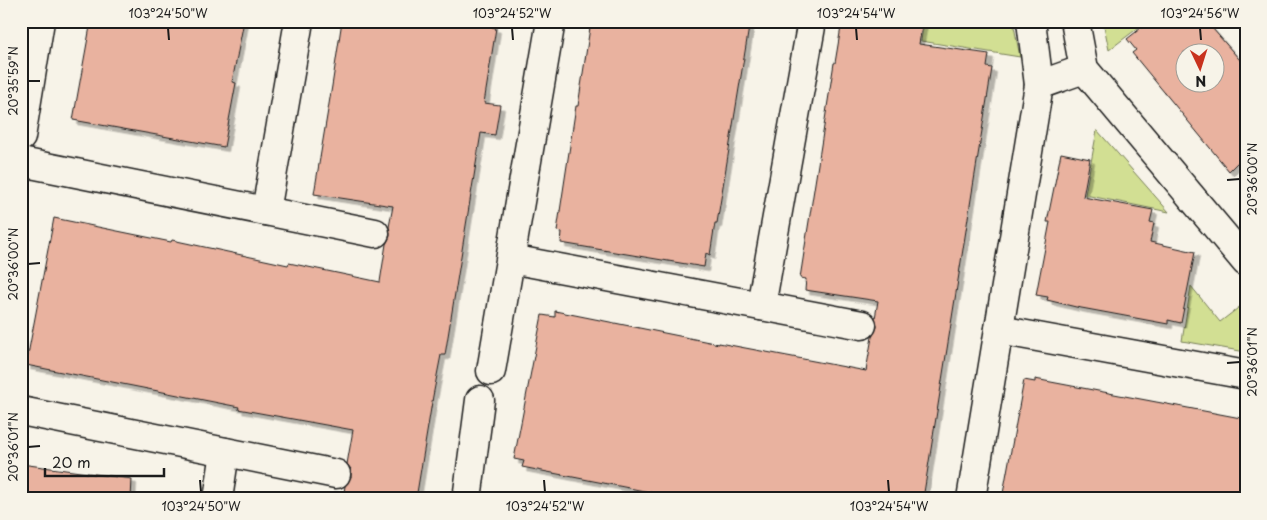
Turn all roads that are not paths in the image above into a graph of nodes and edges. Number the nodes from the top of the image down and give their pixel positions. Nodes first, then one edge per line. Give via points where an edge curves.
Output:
1 (40, 21) edge
2 (299, 21) edge
3 (551, 21) edge
4 (812, 21) edge
5 (1031, 21) edge
6 (1075, 21) edge
7 (1084, 69) junction
8 (1039, 85) junction
9 (21, 137) edge
10 (21, 162) edge
11 (266, 211) junction
12 (375, 233) dead end
13 (511, 259) junction
14 (1246, 262) edge
15 (761, 306) junction
16 (862, 325) dead end
17 (999, 330) junction
18 (492, 371) dead end
19 (1246, 375) edge
20 (480, 400) dead end
21 (21, 411) edge
22 (225, 452) junction
23 (336, 474) dead end
24 (218, 499) edge
25 (468, 499) edge
26 (971, 499) edge

1 - 9 street
2 - 11 street
3 - 13 street
4 - 15 street
5 - 8 street
6 - 7 street
7 - 8 street
7 - 14 street
8 - 17 street
10 - 11 street
11 - 12 street
13 - 15 street
13 - 18 street
15 - 16 street
17 - 19 street
17 - 26 street
20 - 25 street
21 - 22 street
22 - 23 street
22 - 24 street

